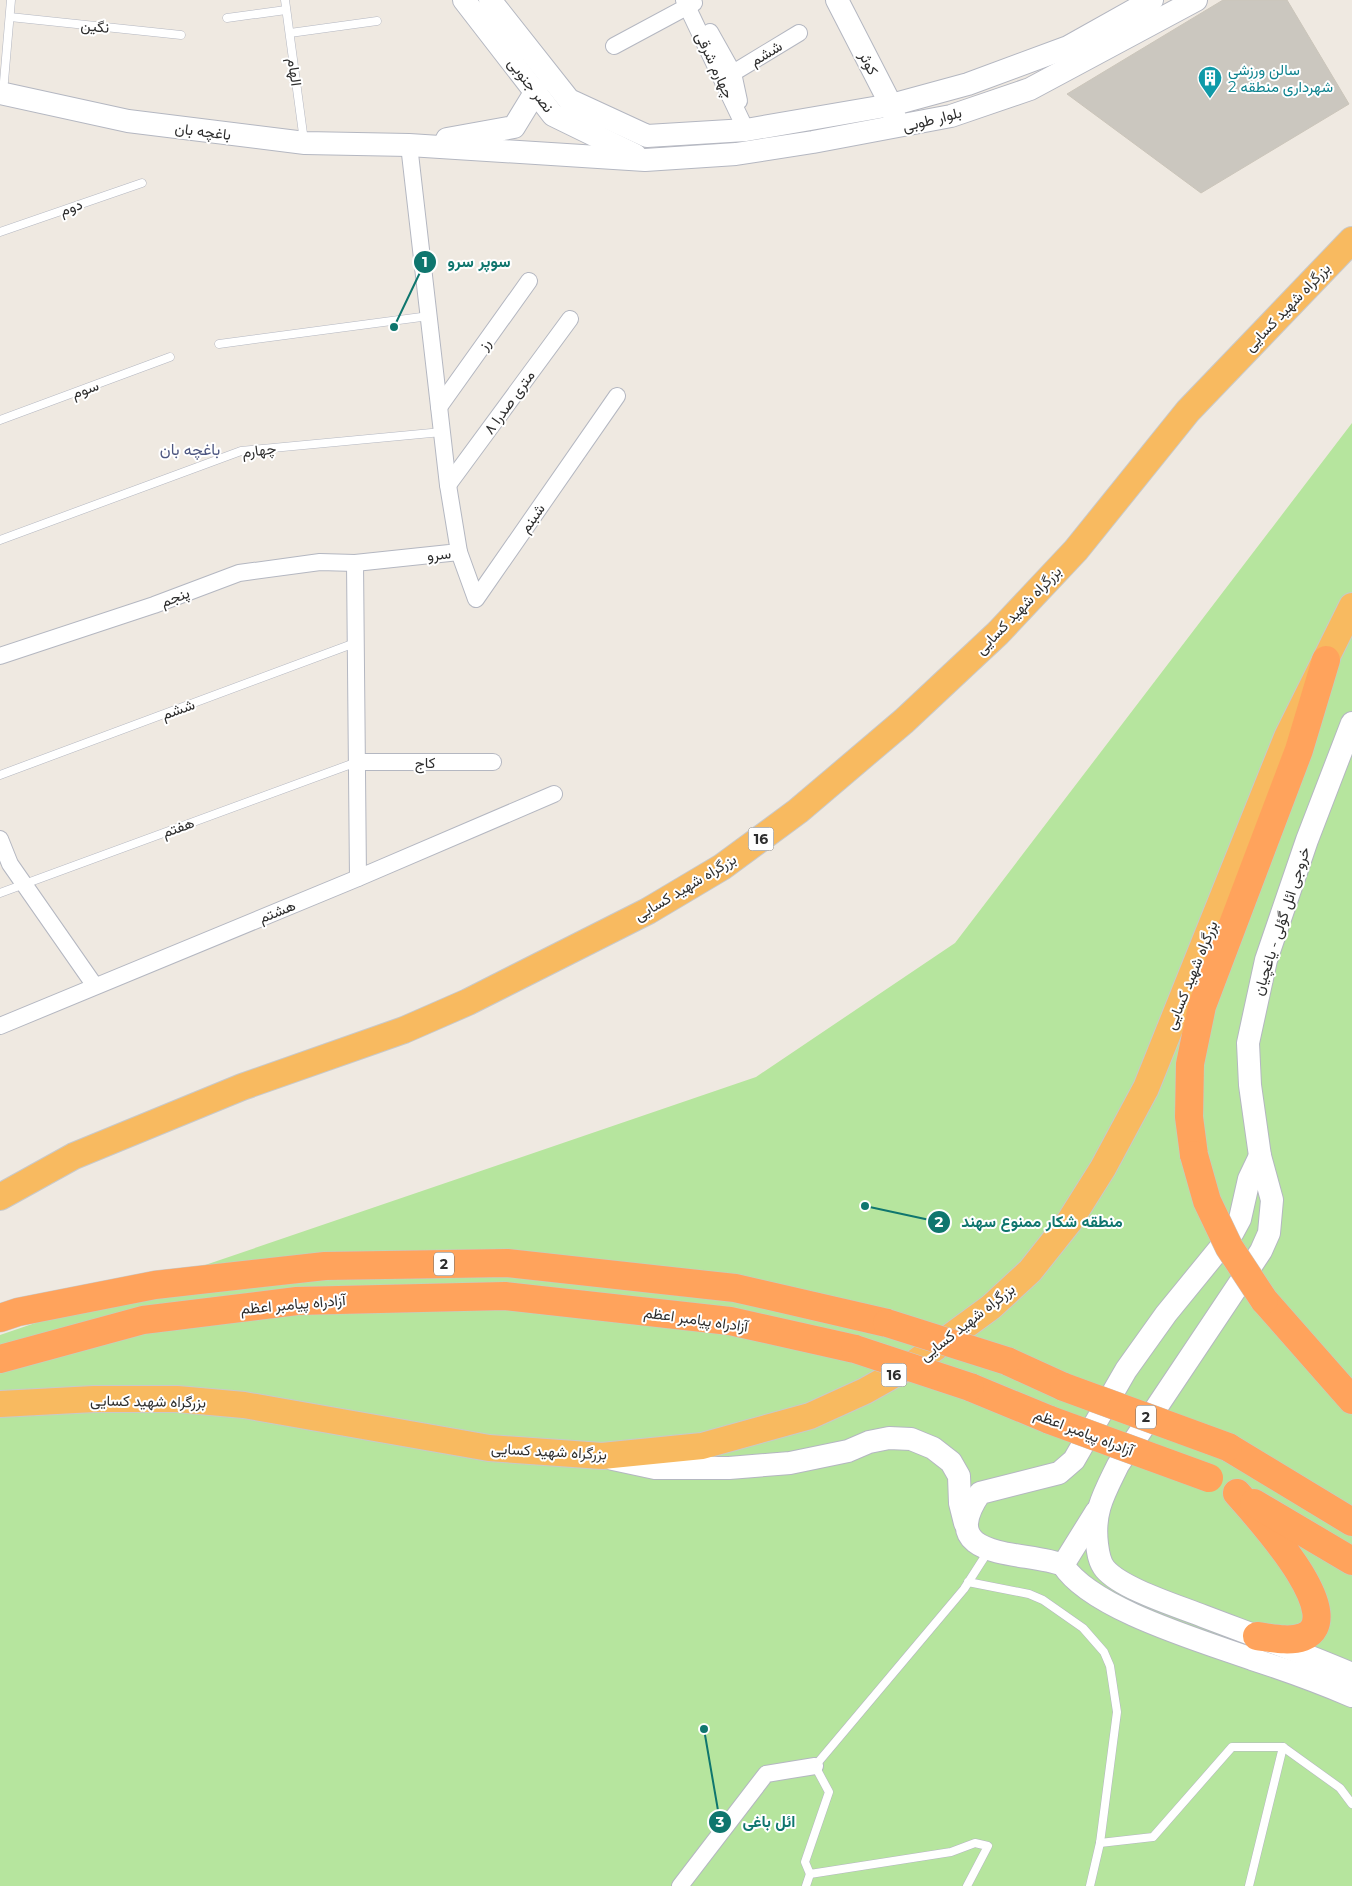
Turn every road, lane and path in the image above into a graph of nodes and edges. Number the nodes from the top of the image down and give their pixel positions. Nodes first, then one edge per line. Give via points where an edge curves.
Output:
1 (11, 0) edge
2 (285, 0) edge
3 (464, 0) edge
4 (490, 0) edge
5 (837, 0) edge
6 (1152, 0) edge
7 (1196, 0) edge
8 (690, 1) edge
9 (286, 10) junction
10 (10, 17) junction
11 (228, 18) dead end
12 (377, 21) dead end
13 (290, 33) junction
14 (799, 33) dead end
15 (181, 35) dead end
16 (614, 46) dead end
17 (733, 73) junction
18 (536, 91) junction
19 (1, 93) edge
20 (891, 105) junction
21 (897, 127) junction
22 (746, 130) junction
23 (647, 136) joint
24 (305, 143) junction
25 (409, 145) junction
26 (645, 160) junction
27 (142, 182) dead end
28 (0, 232) edge
29 (1352, 240) edge
30 (529, 281) dead end
31 (429, 316) junction
32 (570, 319) dead end
33 (219, 344) dead end
34 (170, 357) dead end
35 (617, 396) dead end
36 (439, 408) junction
37 (0, 420) edge
38 (442, 432) junction
39 (448, 485) junction
40 (0, 540) edge
41 (459, 552) junction
42 (355, 562) junction
43 (1352, 606) edge
44 (356, 643) junction
45 (0, 656) edge
46 (1326, 660) junction
47 (1352, 723) edge
48 (357, 762) junction
49 (494, 762) dead end
50 (0, 775) edge
51 (554, 794) dead end
52 (0, 839) edge
53 (358, 878) junction
54 (24, 884) junction
55 (0, 893) edge
56 (95, 986) junction
57 (0, 1026) edge
58 (1260, 1156) junction
59 (0, 1197) edge
60 (0, 1318) edge
61 (0, 1359) edge
62 (1352, 1400) edge
63 (0, 1404) edge
64 (602, 1456) junction
65 (1237, 1493) junction
66 (1097, 1511) junction
67 (1352, 1522) edge
68 (969, 1536) junction
69 (989, 1550) junction
70 (1352, 1561) edge
71 (1062, 1565) junction
72 (968, 1582) junction
73 (1257, 1636) junction
74 (1352, 1674) edge
75 (1352, 1696) edge
76 (1283, 1747) junction
77 (814, 1766) junction
78 (1352, 1804) edge
79 (1100, 1843) junction
80 (810, 1874) junction
81 (680, 1886) edge
82 (806, 1886) edge
83 (967, 1886) edge
84 (1090, 1886) edge
85 (1249, 1886) edge

1 - 10 lane
2 - 9 lane, الهام
3 - 18 main road, نصر جنوبی
4 - 23 main road, نصر جنوبی via 569,100
5 - 20 main road, کوثر
6 - 20 main road, بلوار طوبی via 1068,47 968,84
7 - 21 main road, بلوار طوبی via 1030,88 951,116
8 - 16 street
8 - 17 street
8 - 22 street, چهارم شرقی
9 - 11 lane
9 - 13 lane, الهام
10 - 15 lane, نگین
10 - 19 lane
12 - 13 lane
13 - 24 lane, الهام
14 - 17 street, ششم
17 - 22 street
18 - 25 main road via 514,127
18 - 26 main road, نصر جنوبی via 553,115
19 - 24 main road, باغچه بان via 128,121
20 - 21 main road, کوثر
20 - 22 main road, بلوار طوبی
21 - 26 main road, بلوار طوبی via 736,154
22 - 23 main road, بلوار طوبی
24 - 25 main road, باغچه بان
25 - 26 main road, بلوار طوبی
25 - 31 street, سرو
27 - 28 lane, دوم
29 - 59 highway, بزرگراه شهید کسایی / 16 via 1188,411 1076,550 998,633 904,722 806,805 722,867 648,912 468,1002 404,1030 242,1087 74,1156
30 - 36 street, رز
31 - 33 lane
31 - 36 street, سرو
32 - 39 street, ۸ متری صدرا
34 - 37 lane, سوم
35 - 41 street, شبنم via 476,599
36 - 38 street, سرو
38 - 39 street, سرو
38 - 40 lane, چهارم via 241,451
39 - 41 street, سرو
41 - 42 street, سرو
42 - 44 street
42 - 45 street, پنجم via 320,562 239,573
43 - 46 highway, بزرگراه شهید کسایی / 16
44 - 48 street
44 - 50 lane, ششم
46 - 62 highway, bridge via 1300,750 1202,1006 1190,1064 1189,1117 1194,1156 1207,1201 1229,1247 1264,1300
46 - 64 highway, بزرگراه شهید کسایی / 16 via 1286,737 1146,1088 1069,1222 1030,1271 990,1307 913,1364 865,1392 810,1416 702,1446
47 - 58 main road, خروجی ائل گؤلی - یاغچیان via 1307,840 1266,960 1256,1000 1248,1043 1250,1086
48 - 49 street, کاج
48 - 53 street
48 - 54 lane, هفتم
51 - 53 street, هشتم
52 - 54 street via 10,864
53 - 56 street, هشتم
54 - 55 lane, هفتم
54 - 56 street
56 - 57 street, هشتم
58 - 66 main road, خروجی ائل گؤلی - یاغچیان via 1272,1200 1269,1233 1261,1251 1118,1465
58 - 68 main road via 1249,1179 1240,1220 1233,1232 1166,1314 1126,1370 1074,1460 1059,1473 980,1493 969,1508 966,1523
60 - 67 highway, 2, bridge via 155,1285 325,1266 506,1263 735,1288 888,1323 1007,1361 1064,1387 1228,1447
61 - 65 highway, آزادراه پیامبر اعظم / 2, bridge via 143,1320 268,1304 505,1296 730,1321 856,1349 970,1387 1209,1478
63 - 64 highway, بزرگراه شهید کسایی / 16 via 94,1399 234,1404 489,1448
64 - 68 main road via 655,1468 729,1468 790,1463 848,1451 868,1442 889,1438 911,1439 933,1448 951,1462 959,1476 960,1503
65 - 70 highway, آزادراه پیامبر اعظم / 2
65 - 73 highway via 1304,1576 1318,1609 1314,1628 1304,1636 1290,1640
66 - 71 main road
66 - 73 main road via 1094,1526 1098,1555 1104,1568 1118,1580
68 - 69 main road
69 - 71 main road
69 - 72 lane
71 - 75 main road via 1077,1583 1150,1623
72 - 77 lane
72 - 79 lane via 1029,1594 1043,1600 1083,1628 1104,1652 1110,1666 1117,1712
73 - 74 main road
76 - 78 lane via 1340,1788
76 - 79 lane via 1232,1747 1153,1837
76 - 85 lane
77 - 80 lane via 829,1792 804,1862
77 - 81 street via 766,1774
79 - 84 lane
80 - 82 lane
80 - 83 lane via 951,1852 975,1843 988,1846

